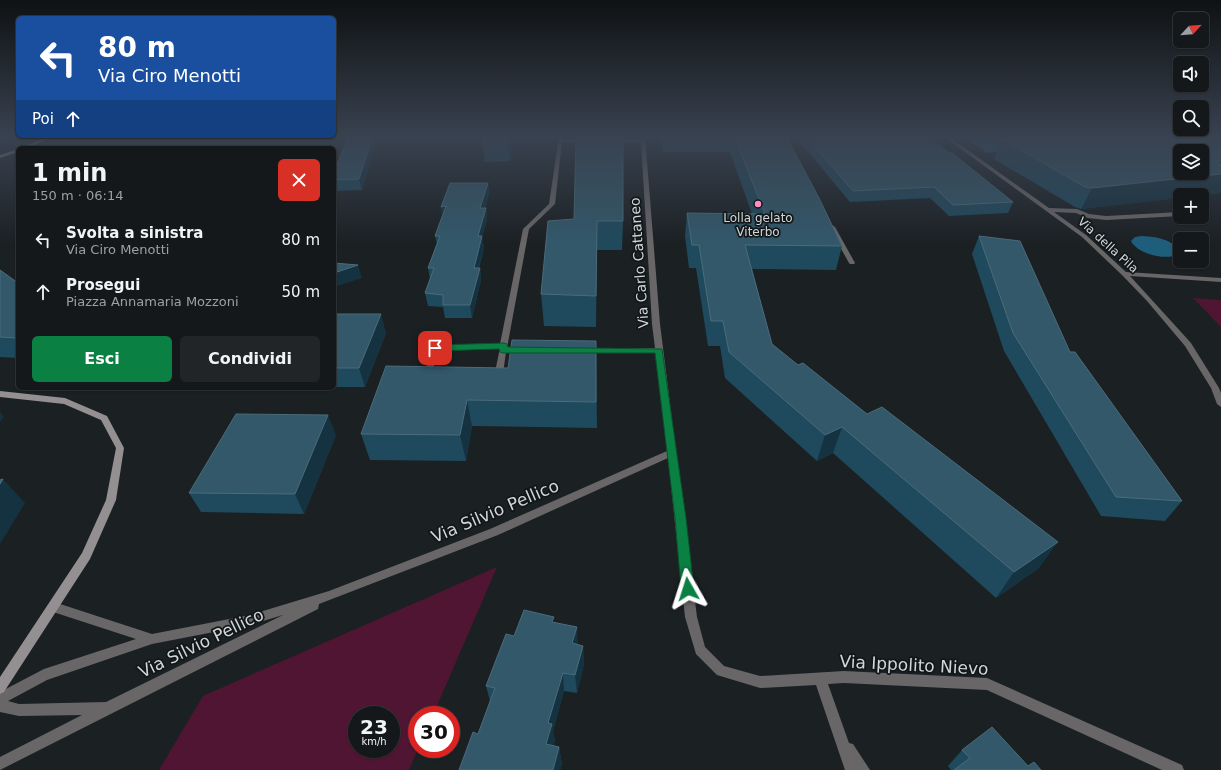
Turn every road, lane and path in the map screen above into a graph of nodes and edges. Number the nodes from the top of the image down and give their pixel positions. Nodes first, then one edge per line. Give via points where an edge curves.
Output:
1 (556, 172) edge
2 (646, 172) edge
3 (996, 172) edge
4 (1049, 210) junction
5 (1173, 214) edge
6 (830, 223) edge
7 (852, 263) dead end
8 (1124, 274) junction
9 (1221, 280) edge
10 (503, 348) junction
11 (526, 350) edge
12 (581, 350) edge
13 (659, 350) junction
14 (485, 374) edge
15 (434, 375) edge
16 (0, 394) edge
17 (1221, 404) edge
18 (671, 453) junction
19 (330, 596) junction
20 (54, 607) junction
21 (152, 639) junction
22 (700, 650) joint
23 (820, 678) junction
24 (0, 688) edge
25 (0, 699) edge
26 (0, 706) edge
27 (108, 708) junction
28 (842, 740) junction
29 (1147, 756) junction
30 (0, 764) edge
31 (852, 770) edge
32 (863, 770) edge
33 (1168, 770) edge
34 (1177, 770) edge

1 - 10 street via 552,204 526,229
2 - 13 street, Via Carlo Cattaneo
3 - 4 street, Via della Pila
4 - 5 street via 1077,211 1088,216 1106,218
4 - 8 street, Via della Pila via 1084,236
6 - 7 street
8 - 9 street
8 - 17 street, Via della Pila via 1188,345 1215,388
10 - 11 street
10 - 14 street via 499,374
10 - 15 street via 435,348 427,375
12 - 13 street
13 - 18 street, Via Carlo Cattaneo
16 - 20 main road via 65,401 104,418 120,448 111,500 86,556
18 - 19 street, Via Silvio Pellico via 494,532
18 - 22 street, Via Carlo Cattaneo via 690,617
19 - 21 street, Via Silvio Pellico via 250,620
19 - 27 street, Via Silvio Pellico
20 - 21 street, Via Silvio Pellico
20 - 24 main road
21 - 25 street, Via Silvio Pellico via 44,675
22 - 23 street, Via Ippolito Nievo via 721,671 760,682
23 - 28 street
23 - 29 street, Via Ippolito Nievo via 987,684
26 - 27 street, Via Silvio Pellico via 18,710
27 - 30 street, Via Silvio Pellico
28 - 31 street
28 - 32 street
29 - 33 street, Via Ippolito Nievo
29 - 34 street, Via Ippolito Nievo

